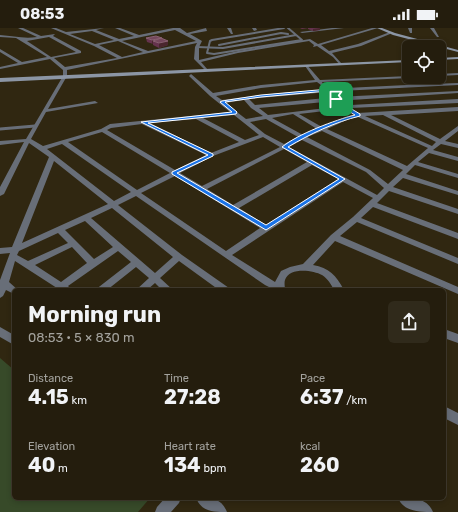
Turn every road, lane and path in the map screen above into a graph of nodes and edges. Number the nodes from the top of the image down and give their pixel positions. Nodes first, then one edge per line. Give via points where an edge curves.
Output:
1 (20, 28) edge
2 (53, 28) edge
3 (84, 28) edge
4 (102, 28) edge
5 (117, 28) edge
6 (148, 28) edge
7 (176, 28) edge
8 (204, 28) edge
9 (229, 28) edge
10 (284, 28) edge
11 (288, 28) edge
12 (342, 28) edge
13 (377, 28) edge
14 (432, 28) edge
15 (31, 29) dead end
16 (297, 29) edge
17 (25, 30) junction
18 (91, 30) junction
19 (158, 32) junction
20 (302, 32) junction
21 (67, 33) junction
22 (232, 33) dead end
23 (389, 33) junction
24 (147, 34) junction
25 (187, 34) junction
26 (242, 34) junction
27 (295, 34) junction
28 (284, 35) junction
29 (50, 36) junction
30 (138, 36) junction
31 (288, 36) junction
32 (438, 36) dead end
33 (0, 37) edge
34 (40, 37) junction
35 (153, 37) edge
36 (251, 39) junction
37 (24, 40) junction
38 (119, 40) junction
39 (310, 40) junction
40 (200, 41) junction
41 (164, 42) edge
42 (251, 43) junction
43 (95, 45) junction
44 (316, 45) junction
45 (174, 46) junction
46 (221, 46) junction
47 (310, 46) dead end
48 (197, 47) junction
49 (258, 47) junction
50 (209, 48) junction
51 (0, 50) edge
52 (458, 51) edge
53 (147, 52) junction
54 (329, 52) junction
55 (52, 58) junction
56 (121, 58) junction
57 (402, 60) edge
58 (458, 60) edge
59 (198, 61) junction
60 (446, 61) edge
61 (22, 64) junction
62 (340, 64) junction
63 (402, 64) edge
64 (308, 67) junction
65 (0, 68) edge
66 (64, 69) junction
67 (206, 70) junction
68 (458, 74) edge
69 (191, 75) junction
70 (446, 75) edge
71 (402, 77) edge
72 (64, 78) junction
73 (1, 80) edge
74 (319, 82) junction
75 (458, 84) edge
76 (328, 90) junction
77 (458, 92) edge
78 (212, 95) junction
79 (245, 98) junction
80 (336, 99) junction
81 (458, 101) edge
82 (222, 102) junction
83 (95, 103) dead end
84 (253, 107) junction
85 (346, 108) junction
86 (458, 109) edge
87 (45, 111) junction
88 (236, 113) junction
89 (294, 113) junction
90 (383, 113) junction
91 (358, 115) junction
92 (267, 116) junction
93 (197, 117) junction
94 (246, 121) junction
95 (143, 122) junction
96 (36, 126) junction
97 (458, 128) edge
98 (0, 129) edge
99 (322, 129) junction
100 (102, 130) junction
101 (263, 135) junction
102 (303, 137) junction
103 (28, 140) junction
104 (63, 142) junction
105 (244, 142) junction
106 (441, 142) junction
107 (0, 143) edge
108 (458, 146) edge
109 (285, 147) junction
110 (42, 148) junction
111 (430, 150) junction
112 (211, 155) junction
113 (53, 156) junction
114 (458, 159) edge
115 (312, 162) junction
116 (414, 163) junction
117 (408, 169) junction
118 (174, 173) junction
119 (401, 175) junction
120 (458, 176) edge
121 (343, 179) junction
122 (388, 188) junction
123 (202, 189) junction
124 (136, 192) junction
125 (458, 193) edge
126 (0, 194) edge
127 (378, 198) junction
128 (372, 204) junction
129 (113, 205) junction
130 (234, 208) junction
131 (458, 212) edge
132 (86, 218) junction
133 (356, 219) junction
134 (266, 228) junction
135 (60, 230) junction
136 (458, 236) edge
137 (334, 237) junction
138 (74, 243) junction
139 (119, 247) junction
140 (0, 251) edge
141 (14, 253) junction
142 (226, 255) junction
143 (179, 257) junction
144 (458, 261) edge
145 (92, 263) junction
146 (136, 263) junction
147 (28, 265) junction
148 (306, 266) junction
149 (154, 279) junction
150 (4, 283) junction
151 (268, 283) junction
152 (64, 288) edge
153 (103, 288) edge
154 (143, 288) edge
155 (165, 288) edge
156 (223, 288) edge
157 (262, 288) edge
158 (280, 288) edge
159 (338, 288) edge
160 (12, 289) edge
161 (458, 291) edge
162 (0, 294) edge
163 (0, 331) edge
164 (446, 334) edge
165 (458, 339) edge
166 (12, 340) edge
167 (446, 413) edge
168 (458, 419) edge
169 (172, 500) edge
170 (205, 500) edge
171 (408, 500) edge
172 (162, 512) edge
173 (220, 512) edge
174 (426, 512) edge

1 - 17 street
2 - 21 street
3 - 18 street
4 - 18 street
5 - 30 street
6 - 19 street
7 - 19 street
7 - 25 street
8 - 25 street via 206,30
9 - 22 street
10 - 26 lane
11 - 27 lane
12 - 20 street
13 - 23 street
13 - 44 street
14 - 32 street
15 - 17 street
16 - 20 street
17 - 34 street
18 - 21 street
18 - 38 street
19 - 24 street
20 - 27 lane
20 - 39 street
21 - 29 street
21 - 43 street
23 - 52 street
23 - 54 street via 367,44
24 - 30 street
24 - 35 street
25 - 40 street
26 - 36 lane
26 - 50 lane via 212,40
27 - 28 lane
27 - 31 lane
27 - 49 lane via 302,40
28 - 31 lane
28 - 36 lane via 280,33
29 - 34 street
29 - 55 street via 80,52
30 - 38 street
31 - 42 lane
33 - 37 street
34 - 37 street
36 - 46 lane via 218,45
37 - 55 street
38 - 43 street
38 - 53 street
39 - 44 street
39 - 59 street
40 - 45 street
40 - 48 street
41 - 45 street
42 - 46 lane via 223,48
42 - 49 lane
43 - 56 street
44 - 47 street
44 - 54 street
45 - 53 street
46 - 50 lane
48 - 50 lane
48 - 59 street
49 - 50 lane via 214,54 207,53
51 - 61 street
53 - 56 street
54 - 62 street
55 - 61 street
55 - 66 street
56 - 66 street
57 - 62 street
58 - 60 street
59 - 67 street
61 - 65 street
62 - 64 street
63 - 64 street
64 - 67 street
64 - 69 street
64 - 74 street
66 - 72 street
67 - 72 street
68 - 70 street
69 - 72 street
69 - 78 street
71 - 74 street
72 - 73 street
72 - 87 street
74 - 76 street
74 - 78 street via 238,88
75 - 76 street
76 - 79 street
76 - 80 street
77 - 80 street
78 - 82 street
79 - 82 street
79 - 84 street
80 - 84 street
80 - 85 street
81 - 85 street
82 - 88 street
83 - 87 street
84 - 92 street
85 - 89 street
85 - 91 street
86 - 90 street
87 - 96 street
88 - 93 street
88 - 94 street
89 - 92 street
89 - 99 street
90 - 91 street
90 - 106 street
91 - 99 street
91 - 111 street
92 - 94 street
92 - 102 street
93 - 95 street
93 - 105 street
94 - 101 street
95 - 100 street via 110,126
95 - 112 street
96 - 98 lane
96 - 103 street
97 - 106 street
99 - 102 street
99 - 117 street
100 - 104 street
100 - 118 street
101 - 105 street
101 - 109 street
102 - 109 street
102 - 122 street via 368,171
103 - 107 street
103 - 110 street
103 - 126 street
104 - 110 street
104 - 124 street
105 - 112 street
106 - 108 street
106 - 111 street
109 - 115 street
109 - 123 street
110 - 113 street
111 - 114 street
111 - 116 street
112 - 118 street
113 - 129 street
113 - 141 street
115 - 121 street
115 - 130 street
116 - 117 street
116 - 120 street
117 - 119 street
118 - 123 street
118 - 124 street
119 - 122 street
119 - 125 street
121 - 127 street
121 - 134 street
122 - 127 street
122 - 131 street
123 - 130 street
124 - 129 street
124 - 142 street
127 - 128 street
128 - 133 street
128 - 136 street
129 - 132 street
129 - 143 street
130 - 134 street
132 - 135 street
132 - 139 street
133 - 137 street
133 - 144 street
134 - 142 street
135 - 138 street
135 - 141 street
137 - 148 street
137 - 161 street
138 - 145 street
138 - 147 street
139 - 145 street
139 - 146 street
140 - 141 street
141 - 147 street
141 - 150 street
142 - 151 street
143 - 149 street
143 - 156 street
145 - 152 street
146 - 149 street
146 - 153 street
147 - 152 street
148 - 158 street via 287,272 282,277
148 - 159 street via 329,274
149 - 154 street
149 - 155 street
150 - 160 street
150 - 162 street
151 - 157 street
151 - 158 street
163 - 166 street
164 - 165 street
167 - 168 street
169 - 172 street
170 - 173 street
171 - 174 street

